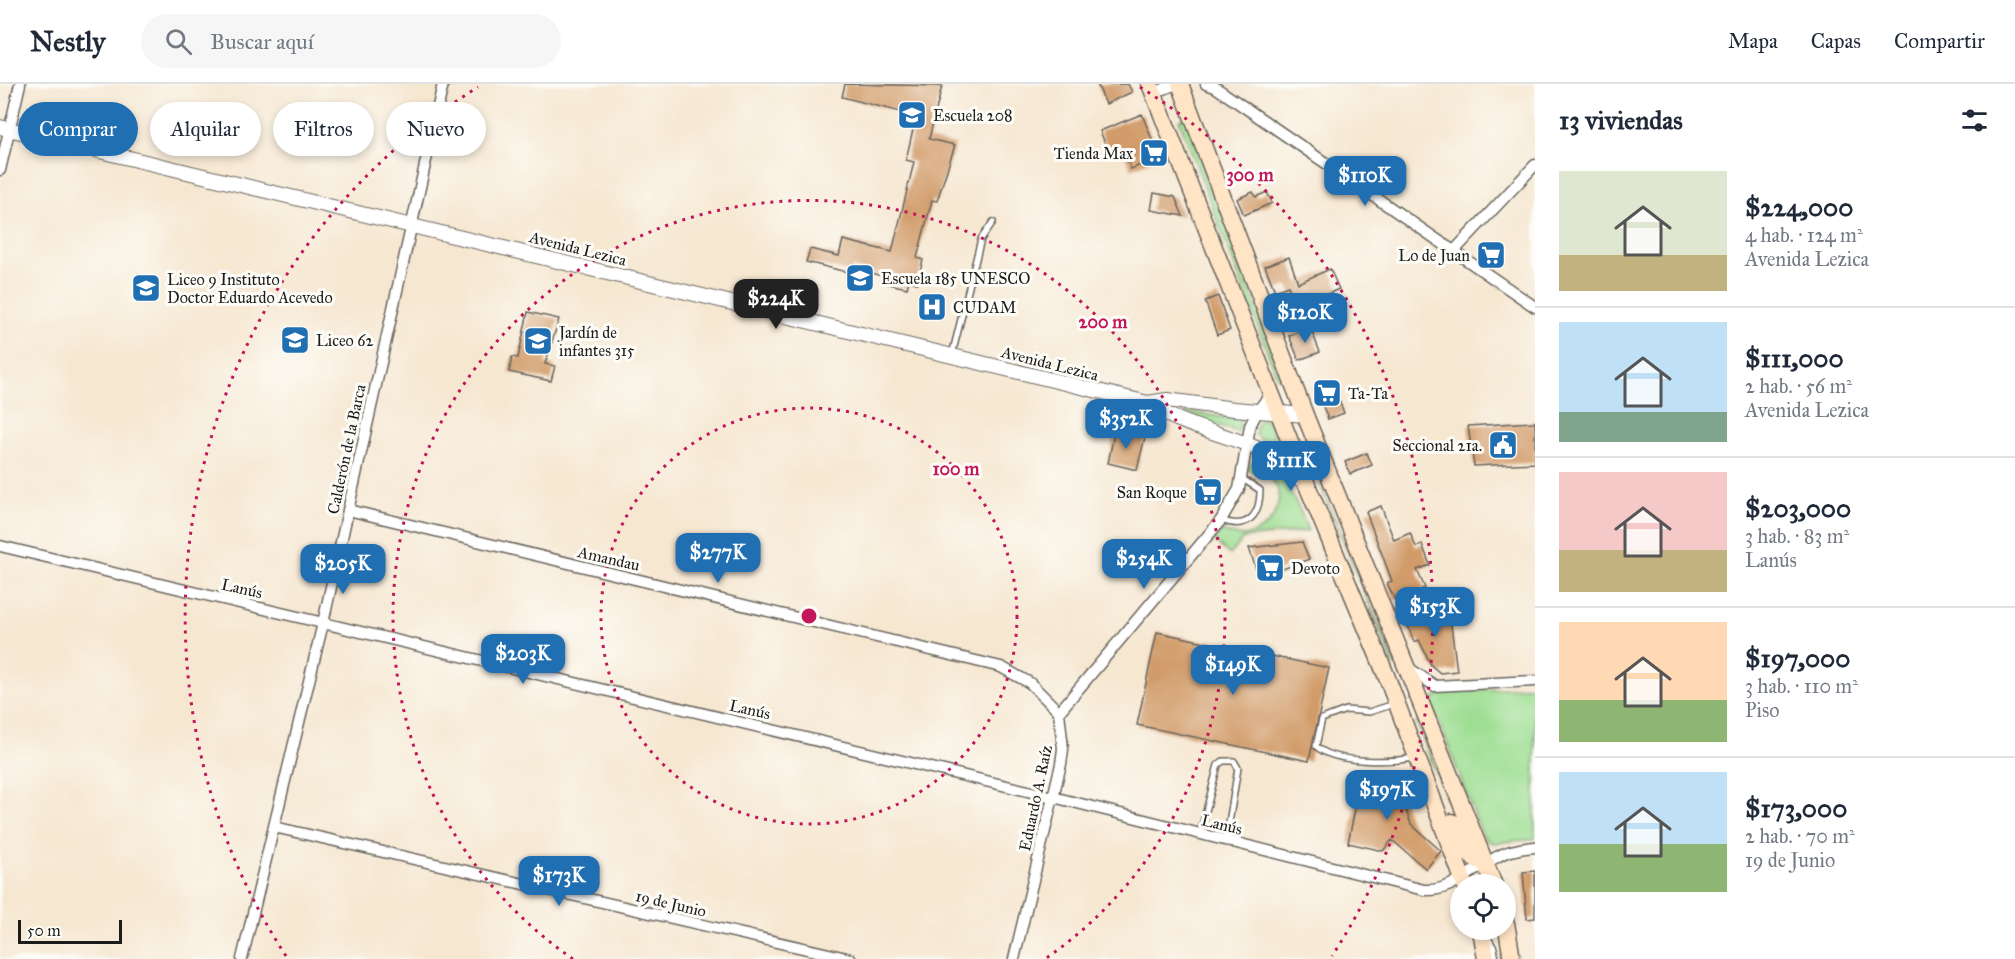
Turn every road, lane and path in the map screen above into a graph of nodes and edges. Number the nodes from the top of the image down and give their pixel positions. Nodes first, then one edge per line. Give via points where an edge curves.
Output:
1 (20, 84) edge
2 (443, 84) edge
3 (1178, 84) edge
4 (1206, 84) edge
5 (1153, 87) edge
6 (5, 128) edge
7 (1535, 165) edge
8 (0, 170) edge
9 (993, 222) dead end
10 (411, 224) junction
11 (1454, 251) junction
12 (1535, 308) edge
13 (951, 356) junction
14 (1271, 393) junction
15 (1148, 403) junction
16 (1257, 412) junction
17 (1280, 414) junction
18 (1305, 415) junction
19 (1246, 444) junction
20 (1241, 478) junction
21 (1307, 485) junction
22 (348, 510) junction
23 (1221, 520) junction
24 (0, 546) edge
25 (323, 622) junction
26 (1407, 667) junction
27 (1535, 681) edge
28 (1396, 703) junction
29 (1059, 712) junction
30 (1416, 758) junction
31 (1422, 776) junction
32 (1053, 797) junction
33 (274, 827) junction
34 (1200, 834) junction
35 (1227, 841) junction
36 (1535, 847) edge
37 (1486, 863) junction
38 (1461, 874) edge
39 (1473, 874) edge
40 (1490, 874) edge
41 (1450, 886) edge
42 (1483, 940) edge
43 (1488, 940) edge
44 (1509, 940) edge
45 (242, 959) edge
46 (851, 959) edge
47 (1014, 959) edge
48 (1486, 959) edge
49 (1496, 959) edge
50 (1512, 959) edge

1 - 6 street
2 - 10 street, Calderón de la Barca
3 - 5 street
3 - 18 main road
4 - 11 street
5 - 14 main road
6 - 8 street
6 - 10 street, Avenida Lezica
7 - 11 street
9 - 13 lane via 981,239
10 - 13 street, Avenida Lezica
10 - 22 street, Calderón de la Barca
11 - 12 street
13 - 15 street, Avenida Lezica
14 - 16 street
14 - 17 main road
15 - 16 street, Avenida Lezica via 1167,400
15 - 19 street, Avenida Lezica via 1165,415
16 - 17 street, Avenida Lezica
16 - 19 street
17 - 18 street, Avenida Lezica
17 - 21 main road
18 - 26 main road
19 - 20 street
19 - 21 street, Avenida Lezica via 1285,464
20 - 23 street
20 - 23 lane via 1260,490 1257,512 1247,522 1235,526
21 - 28 main road
22 - 25 street, Calderón de la Barca
22 - 29 street, Amandau via 1001,667 1030,683
23 - 29 street
24 - 25 street, Lanús
25 - 32 street, Lanús
25 - 33 street, Calderón de la Barca
26 - 27 street via 1435,686
26 - 37 main road
28 - 30 main road
28 - 30 lane via 1369,712 1346,710 1322,719 1316,746 1329,754 1388,763
29 - 32 street, Eduardo A. Raíz via 1063,749
30 - 31 main road
31 - 37 main road via 1436,782 1467,854
31 - 38 main road
32 - 34 street, Lanús
32 - 47 street, Eduardo A. Raíz
33 - 45 street, Calderón de la Barca
33 - 46 street, 19 de Junio
34 - 35 street, Lanús
34 - 35 lane via 1218,765 1223,760 1234,761 1238,768
35 - 41 street, Lanús via 1424,890
36 - 37 street, Lanús via 1508,852
37 - 39 street, Lanús
37 - 40 main road
42 - 48 main road
43 - 49 lane
44 - 50 main road

